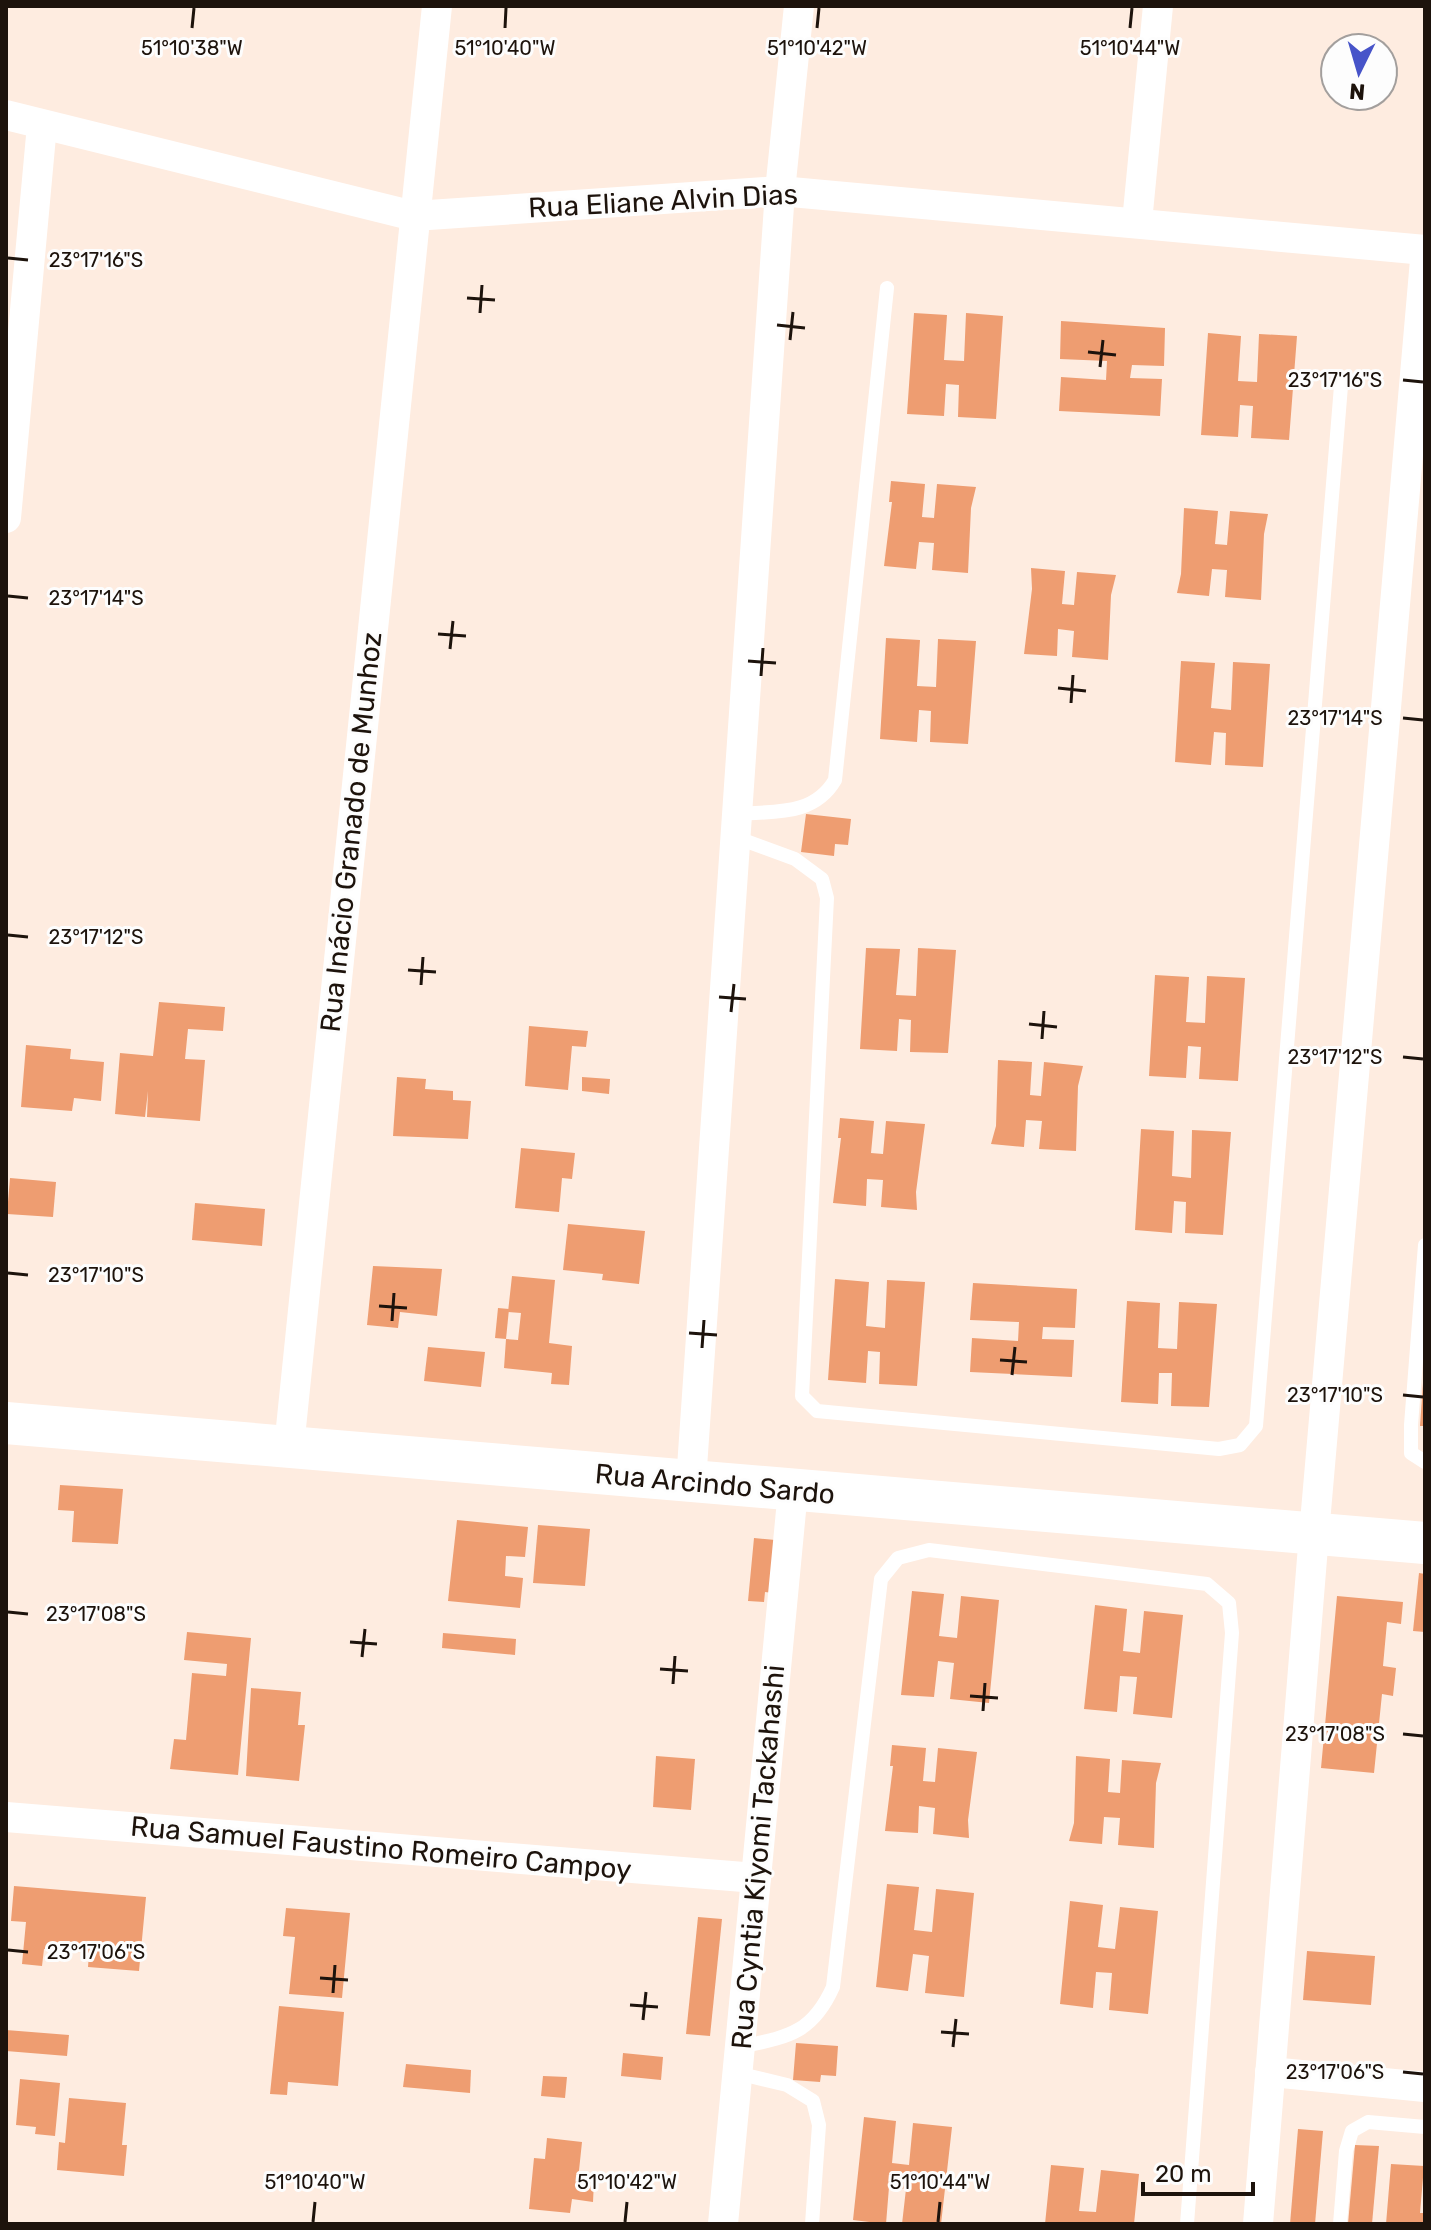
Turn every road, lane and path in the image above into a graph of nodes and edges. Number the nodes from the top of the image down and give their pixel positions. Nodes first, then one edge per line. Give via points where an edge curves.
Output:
1 (437, 6) edge
2 (799, 6) edge
3 (1158, 6) edge
4 (6, 115) edge
5 (42, 125) junction
6 (780, 191) junction
7 (414, 216) junction
8 (1137, 222) junction
9 (1425, 250) edge
10 (1425, 260) edge
11 (887, 288) dead end
12 (1341, 386) dead end
13 (6, 518) edge
14 (736, 826) junction
15 (1425, 1245) edge
16 (6, 1423) edge
17 (289, 1447) junction
18 (1425, 1462) edge
19 (691, 1482) junction
20 (793, 1490) junction
21 (1314, 1534) junction
22 (1425, 1543) edge
23 (6, 1817) edge
24 (756, 1878) junction
25 (738, 2060) junction
26 (1270, 2072) junction
27 (1425, 2087) edge
28 (1425, 2127) edge
29 (723, 2224) edge
30 (812, 2224) edge
31 (1187, 2224) edge
32 (1258, 2224) edge
33 (1340, 2224) edge

1 - 7 street, Rua Inácio Granado de Munhoz
2 - 6 street
3 - 8 street
4 - 5 street, Rua Eliane Alvin Dias
5 - 7 street, Rua Eliane Alvin Dias
5 - 13 street
6 - 7 street, Rua Eliane Alvin Dias
6 - 8 street, Rua Eliane Alvin Dias
6 - 14 street
7 - 17 street, Rua Inácio Granado de Munhoz
8 - 9 street, Rua Eliane Alvin Dias
10 - 21 street
11 - 14 lane via 835,780 825,797
12 - 14 lane via 1256,1426 1240,1445 1219,1449 817,1411 802,1396 827,898 822,879
14 - 19 street
15 - 18 lane via 1411,1453
16 - 17 street, Rua Arcindo Sardo
17 - 19 street, Rua Arcindo Sardo
19 - 20 street, Rua Arcindo Sardo
20 - 21 street, Rua Arcindo Sardo
20 - 24 street, Rua Cyntia Kiyomi Tackahashi
21 - 22 street, Rua Arcindo Sardo
21 - 26 street
23 - 24 street, Rua Samuel Faustino Romeiro Campoy
24 - 25 street, Rua Cyntia Kiyomi Tackahashi
25 - 29 street, Rua Cyntia Kiyomi Tackahashi
25 - 30 lane via 813,2101 819,2125
25 - 31 lane via 791,2036 821,2014 833,1987 881,1579 898,1558 929,1550 1207,1584 1229,1603 1232,1633
26 - 27 street
26 - 32 street
28 - 33 lane via 1368,2122 1352,2131

